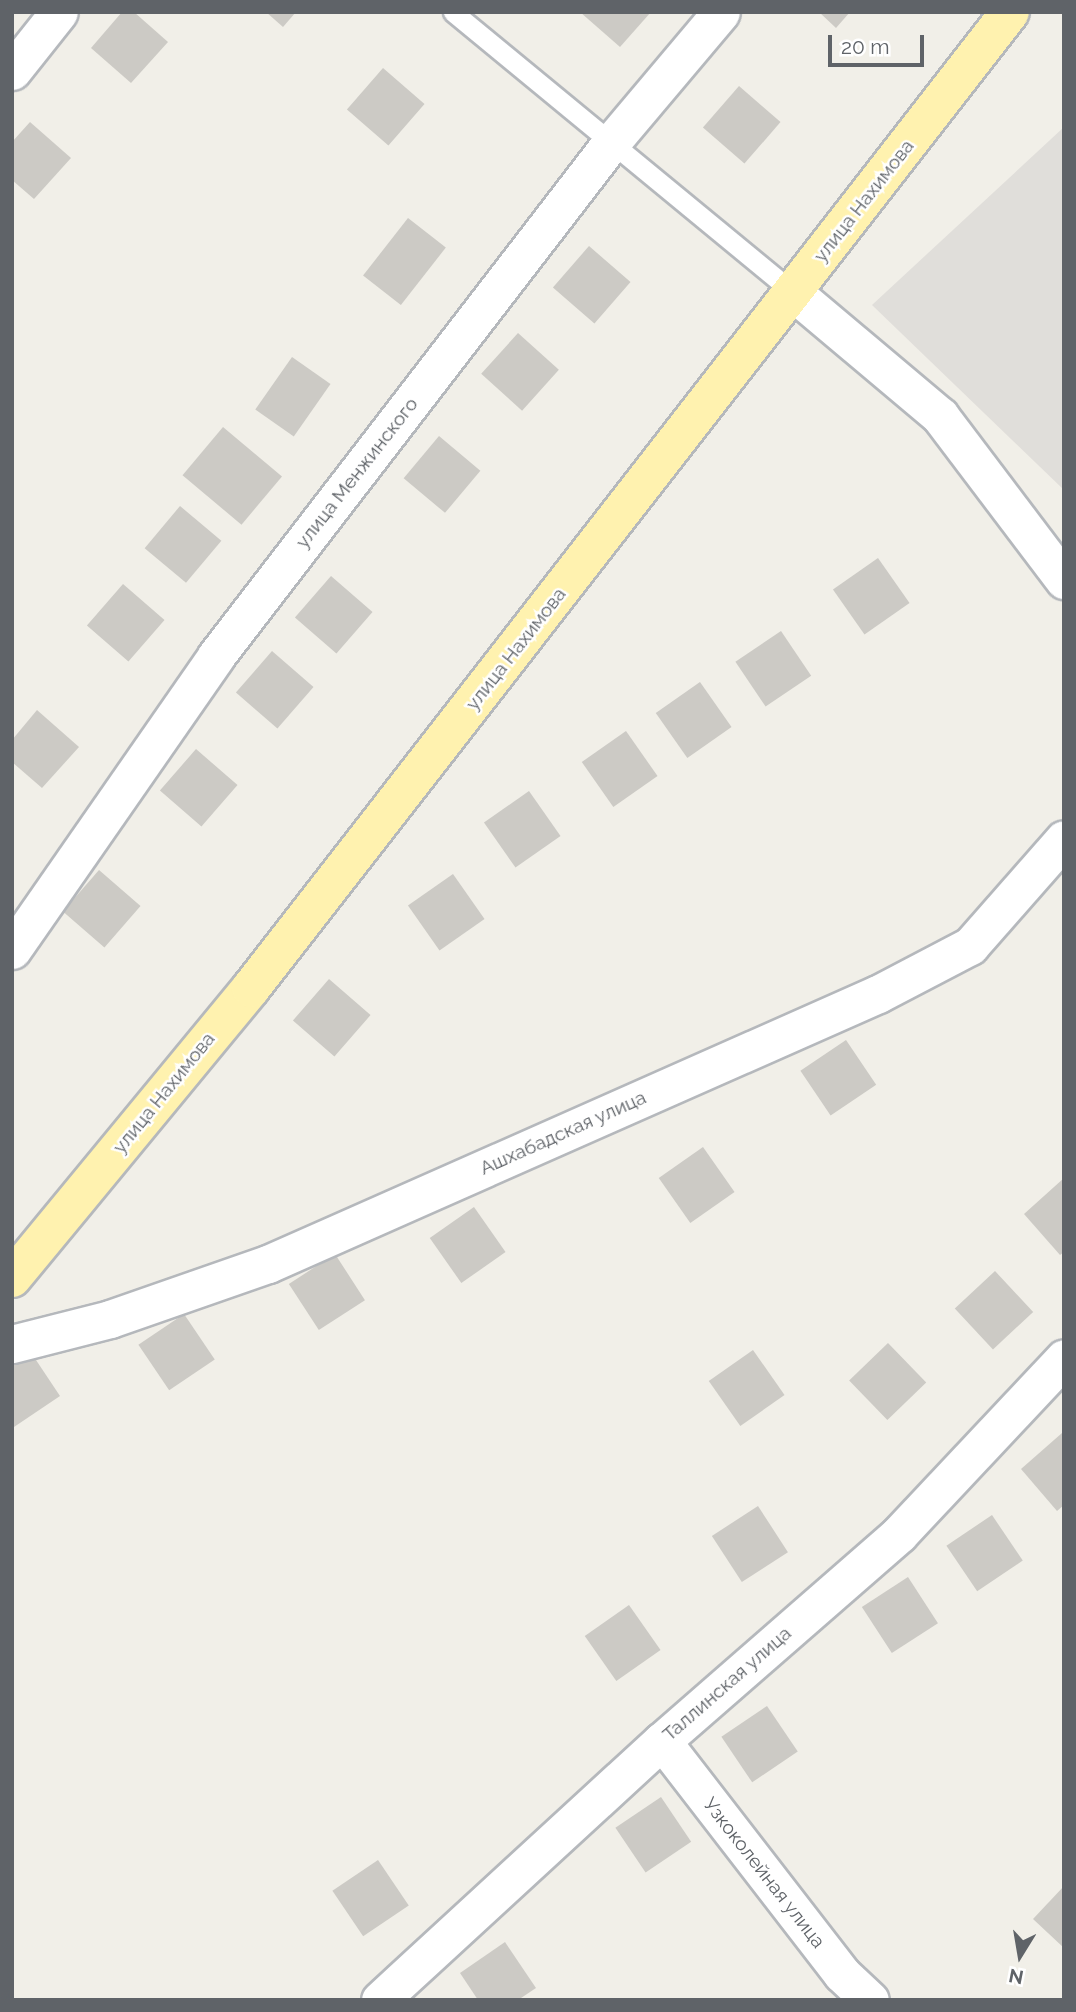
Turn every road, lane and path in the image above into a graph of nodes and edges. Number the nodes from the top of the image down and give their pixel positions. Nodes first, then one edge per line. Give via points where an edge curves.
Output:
1 (59, 12) edge
2 (453, 12) edge
3 (721, 12) edge
4 (1010, 12) edge
5 (12, 71) edge
6 (610, 144) junction
7 (794, 293) junction
8 (1064, 580) edge
9 (1064, 839) edge
10 (12, 950) edge
11 (12, 1278) edge
12 (12, 1344) edge
13 (1064, 1358) edge
14 (662, 1741) junction
15 (380, 2000) edge
16 (870, 2000) edge

1 - 5 street
2 - 6 lane
3 - 6 street, улица Менжинского
4 - 7 main road, улица Нахимова
6 - 7 lane
6 - 10 street, улица Менжинского via 216,656
7 - 8 street via 940,416
7 - 11 main road, улица Нахимова via 251,988
9 - 12 street, Ашхабадская улица via 970,946 878,993 268,1264 110,1320
13 - 14 street, Таллинская улица via 899,1534
14 - 15 street, Таллинская улица
14 - 16 street, Узкоколейная улица via 842,1974

